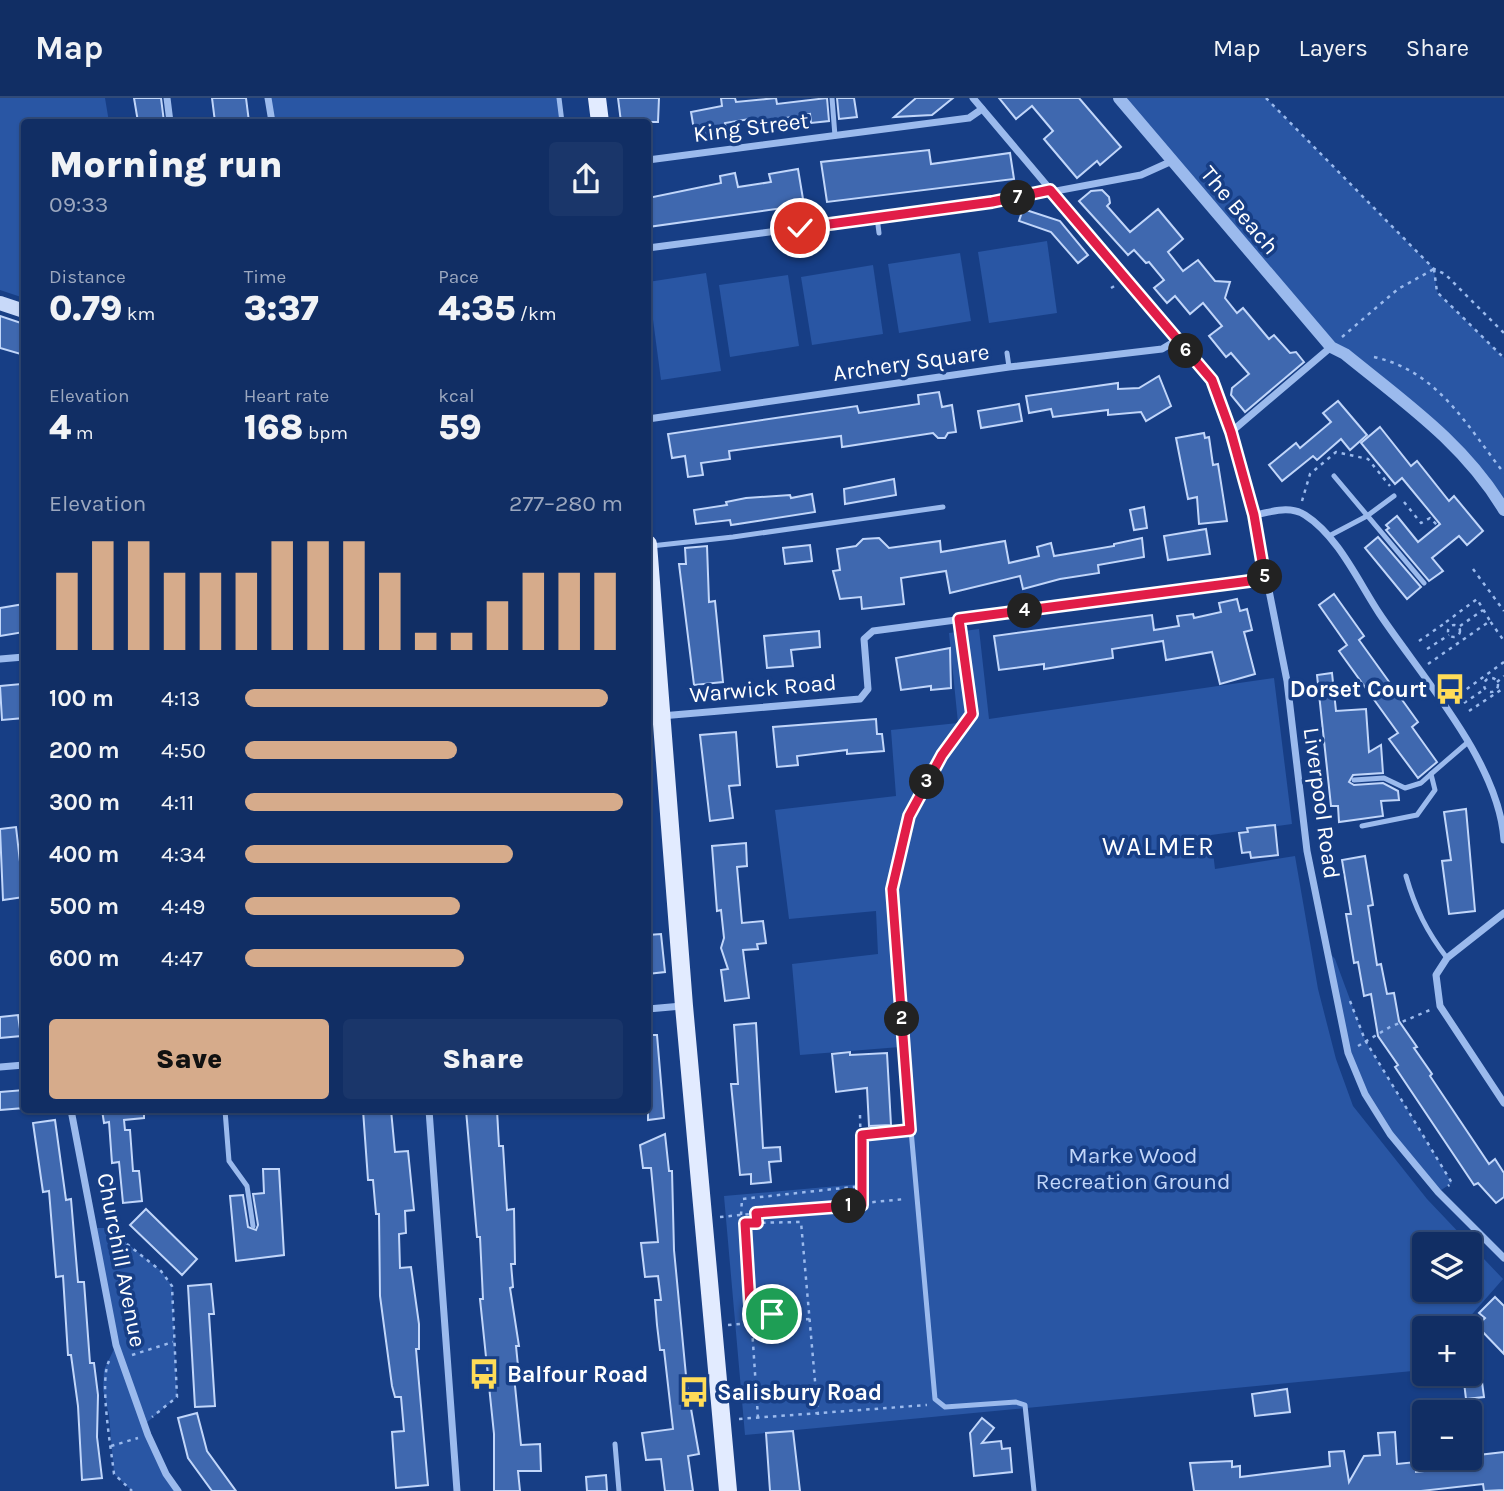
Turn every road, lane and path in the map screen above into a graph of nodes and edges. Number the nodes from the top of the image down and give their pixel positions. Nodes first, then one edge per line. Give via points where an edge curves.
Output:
1 (167, 98) edge
2 (268, 98) edge
3 (559, 98) edge
4 (597, 98) edge
5 (832, 98) edge
6 (973, 98) edge
7 (1119, 98) edge
8 (1266, 98) edge
9 (982, 109) junction
10 (170, 119) edge
11 (272, 119) edge
12 (562, 119) edge
13 (600, 119) edge
14 (835, 135) junction
15 (651, 160) edge
16 (1172, 161) junction
17 (1050, 190) junction
18 (877, 217) junction
19 (878, 233) dead end
20 (651, 248) edge
21 (1434, 269) junction
22 (0, 303) edge
23 (21, 310) edge
24 (1504, 333) edge
25 (1177, 340) junction
26 (1331, 347) junction
27 (1007, 353) dead end
28 (1345, 355) junction
29 (1504, 358) edge
30 (1009, 367) junction
31 (651, 419) edge
32 (1231, 432) junction
33 (1504, 473) edge
34 (1334, 477) dead end
35 (1392, 488) dead end
36 (1396, 495) joint
37 (943, 507) dead end
38 (1299, 510) dead end
39 (1504, 510) edge
40 (1254, 515) junction
41 (1367, 516) junction
42 (1437, 526) dead end
43 (1329, 536) junction
44 (651, 545) edge
45 (1473, 569) dead end
46 (1265, 579) junction
47 (1424, 583) dead end
48 (651, 610) edge
49 (1483, 610) junction
50 (1504, 611) edge
51 (959, 619) junction
52 (1490, 621) junction
53 (1446, 622) junction
54 (1450, 626) junction
55 (1460, 627) junction
56 (1449, 635) junction
57 (1457, 637) junction
58 (1503, 638) edge
59 (1419, 641) dead end
60 (1460, 641) junction
61 (1427, 649) dead end
62 (21, 657) edge
63 (0, 659) edge
64 (1504, 662) edge
65 (1420, 670) junction
66 (1504, 676) edge
67 (1486, 678) junction
68 (1496, 682) junction
69 (1504, 688) edge
70 (1485, 689) junction
71 (1495, 692) junction
72 (1464, 703) dead end
73 (1445, 705) junction
74 (1469, 711) dead end
75 (972, 714) joint
76 (661, 716) junction
77 (1467, 743) junction
78 (1431, 774) junction
79 (1354, 780) dead end
80 (1503, 822) edge
81 (1362, 826) dead end
82 (1504, 840) edge
83 (1406, 876) dead end
84 (1504, 914) edge
85 (1447, 958) junction
86 (1348, 995) dead end
87 (684, 1006) junction
88 (1440, 1006) junction
89 (651, 1009) edge
90 (902, 1010) junction
91 (886, 1011) dead end
92 (1366, 1040) junction
93 (1348, 1053) junction
94 (21, 1065) edge
95 (0, 1067) edge
96 (906, 1074) joint
97 (1504, 1103) edge
98 (72, 1113) edge
99 (225, 1113) edge
100 (429, 1113) edge
101 (860, 1115) dead end
102 (910, 1130) junction
103 (862, 1135) junction
104 (862, 1186) junction
105 (1438, 1192) junction
106 (916, 1203) junction
107 (862, 1205) junction
108 (774, 1211) junction
109 (756, 1213) junction
110 (741, 1215) junction
111 (703, 1218) junction
112 (757, 1223) junction
113 (775, 1223) junction
114 (253, 1226) dead end
115 (96, 1228) junction
116 (1504, 1258) edge
117 (810, 1319) junction
118 (789, 1320) junction
119 (773, 1321) junction
120 (751, 1322) junction
121 (712, 1328) junction
122 (173, 1342) junction
123 (116, 1345) junction
124 (121, 1358) junction
125 (938, 1404) junction
126 (818, 1415) junction
127 (758, 1418) junction
128 (721, 1420) junction
129 (145, 1424) junction
130 (148, 1435) junction
131 (615, 1444) dead end
132 (111, 1446) junction
133 (132, 1491) edge
134 (178, 1491) edge
135 (457, 1491) edge
136 (619, 1491) edge
137 (728, 1491) edge
138 (1034, 1491) edge

1 - 10 street
2 - 11 street
3 - 12 lane
4 - 13 main road
5 - 14 lane
6 - 9 street, Liverpool Road
7 - 16 street, The Beach
8 - 21 path
9 - 14 street, King Street via 969,118
9 - 17 street, Liverpool Road
14 - 15 street, King Street
16 - 17 street via 1141,175
16 - 26 street, The Beach
17 - 18 street
17 - 25 street, Liverpool Road
18 - 19 lane
18 - 20 street
21 - 24 path via 1445,274
21 - 26 path via 1398,289
21 - 29 path via 1437,292
22 - 23 main road
25 - 30 street, Archery Square via 1162,349
25 - 32 street, Liverpool Road via 1212,380
26 - 28 street, The Beach
26 - 32 street
27 - 30 lane
28 - 33 path via 1389,360 1429,382 1465,418
28 - 39 street, The Beach via 1449,438
30 - 31 street, Archery Square
32 - 40 street, Liverpool Road
34 - 41 lane
35 - 38 path via 1368,459 1336,452 1310,474
36 - 41 lane
36 - 42 path via 1421,523 1430,518
37 - 44 lane
40 - 43 street via 1292,508
40 - 46 street, Liverpool Road
41 - 43 lane
41 - 47 lane
43 - 65 street
45 - 50 path
46 - 51 street, Warwick Road
46 - 93 street, Liverpool Road via 1287,681 1307,851
48 - 76 main road
49 - 52 path
49 - 53 path via 1477,599
49 - 55 path
51 - 75 lane
51 - 76 street, Warwick Road via 873,631 863,639 869,689 860,699
52 - 58 path
52 - 60 path
53 - 54 path
53 - 59 path
54 - 55 path
54 - 56 path
55 - 57 path
56 - 57 path
56 - 61 path
57 - 60 path
60 - 65 path
62 - 63 street
64 - 67 path
65 - 73 street
66 - 68 path
67 - 68 path
67 - 70 path
67 - 73 path
68 - 71 path
69 - 71 path
70 - 71 path
70 - 72 path
71 - 74 path
73 - 77 street
75 - 90 path via 929,776 909,816 900,849 892,889
76 - 87 main road
77 - 78 lane
77 - 80 street
78 - 79 lane via 1405,788 1384,778
78 - 81 lane via 1435,790 1417,815
80 - 82 street
83 - 85 lane via 1428,933
84 - 85 street
85 - 88 street via 1436,975
86 - 92 path
87 - 89 street
87 - 111 main road
88 - 92 path
88 - 97 street
90 - 91 path
90 - 96 path
92 - 93 path
92 - 105 path via 1452,1183
93 - 105 street, Liverpool Road via 1384,1124
94 - 95 street
96 - 102 lane
98 - 115 street, Churchill Avenue
99 - 114 lane via 229,1161 247,1186
100 - 135 street
101 - 103 path
102 - 103 path
102 - 106 lane
103 - 104 path
104 - 107 path
104 - 110 path via 742,1199
105 - 116 street, Liverpool Road
106 - 107 path via 906,1204 906,1198
106 - 125 lane
107 - 108 path
108 - 109 path
108 - 113 path
109 - 110 path
109 - 112 path
110 - 111 path
111 - 121 main road
112 - 113 path
112 - 120 path via 745,1223
113 - 117 path via 802,1222
115 - 122 path via 108,1228 161,1271 172,1286
115 - 123 street, Churchill Avenue
117 - 118 path
117 - 126 path
118 - 119 path via 789,1313 772,1314
118 - 119 path via 790,1327 774,1329
119 - 120 path
120 - 121 path
120 - 127 path
121 - 128 main road
122 - 124 path
122 - 129 path via 177,1397
123 - 124 street, Churchill Avenue
123 - 132 path via 104,1370 103,1390
124 - 129 street, Churchill Avenue
125 - 126 path
125 - 138 lane via 1025,1405
126 - 127 path
127 - 128 path
128 - 137 main road
129 - 130 street, Churchill Avenue
130 - 132 path
130 - 134 street, Churchill Avenue
131 - 136 lane
132 - 133 path via 114,1474

